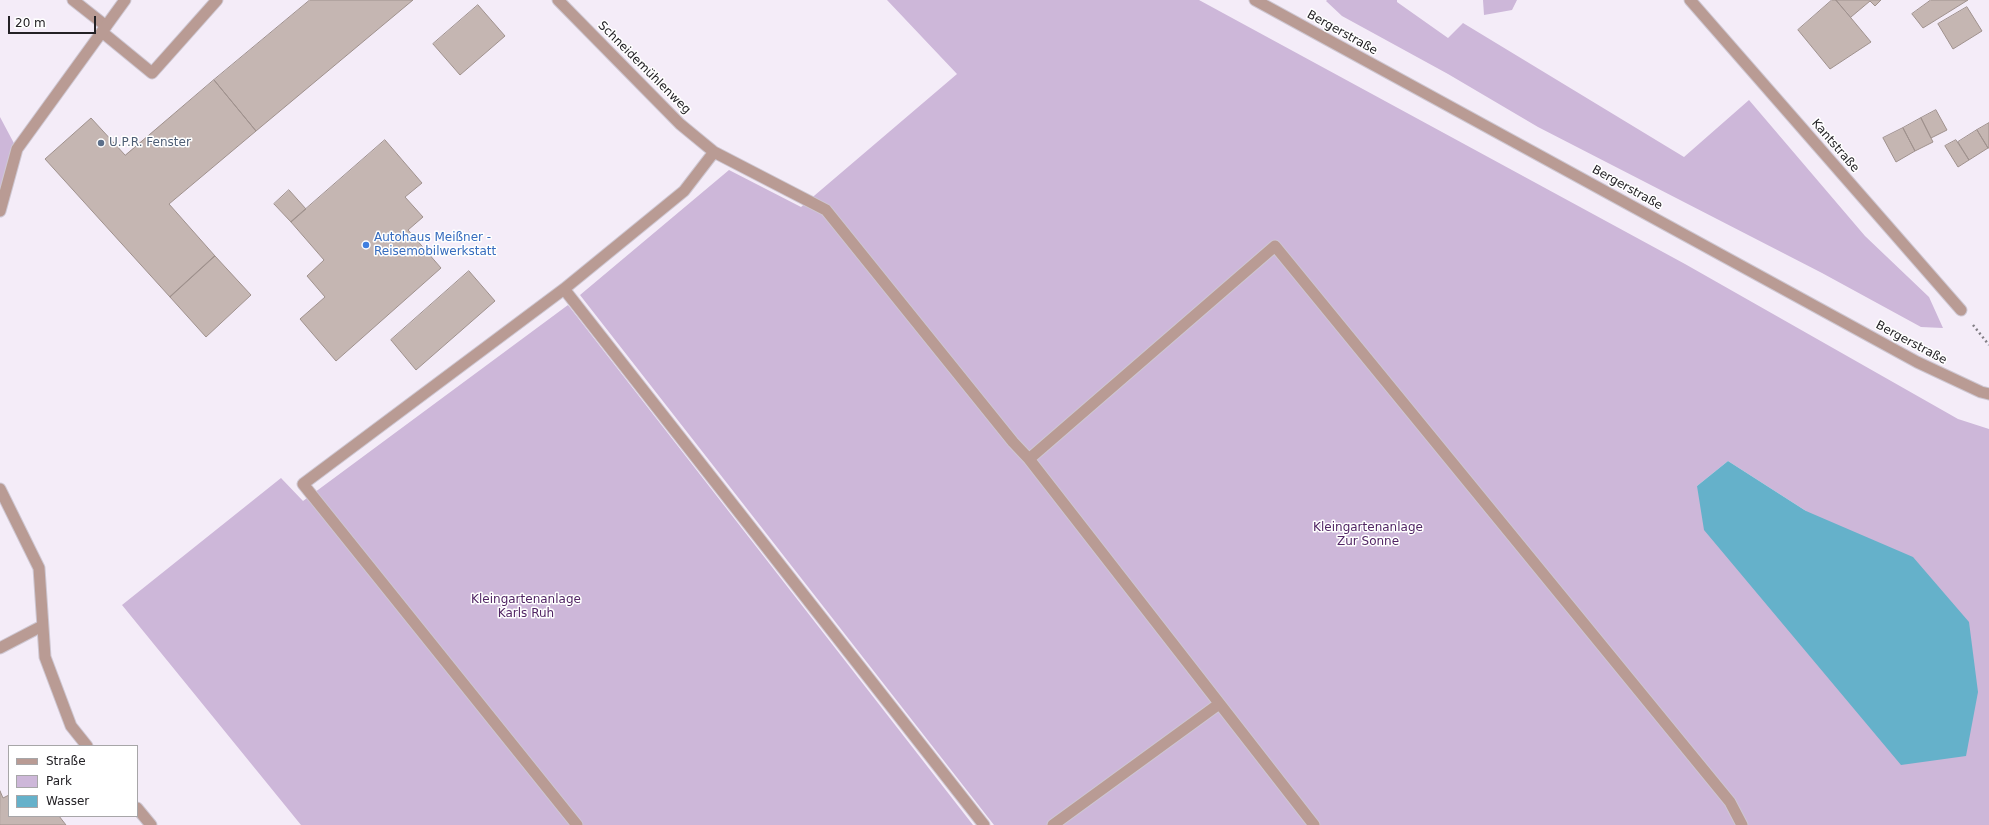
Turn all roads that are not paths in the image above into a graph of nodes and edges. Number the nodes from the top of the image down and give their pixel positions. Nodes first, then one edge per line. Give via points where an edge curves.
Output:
1 (73, 0) edge
2 (125, 0) edge
3 (217, 0) edge
4 (558, 0) edge
5 (1255, 0) edge
6 (1690, 0) edge
7 (104, 29) junction
8 (714, 152) junction
9 (0, 210) edge
10 (564, 289) junction
11 (1961, 310) road end
12 (1989, 394) edge
13 (1029, 459) junction
14 (0, 489) edge
15 (42, 626) junction
16 (0, 648) edge
17 (1219, 704) junction
18 (86, 745) edge
19 (138, 809) edge
20 (151, 825) edge
21 (577, 825) edge
22 (984, 825) edge
23 (1053, 825) edge
24 (1314, 825) edge
25 (1742, 825) edge

1 - 7 street
2 - 7 street
3 - 7 street via 152,73
4 - 8 street, Schneidemühlenweg via 680,124
5 - 12 street, Bergerstraße via 1917,362
6 - 11 street, Kantstraße
7 - 9 street via 17,149
8 - 10 street via 684,192
8 - 13 street, Schneidemühlenweg via 826,210
10 - 21 street via 303,484
10 - 22 street
13 - 17 street, Schneidemühlenweg
13 - 25 street via 1275,246 1730,802
14 - 15 street via 39,568
15 - 16 street
15 - 18 street via 45,657 71,726
17 - 23 street
17 - 24 street, Schneidemühlenweg
19 - 20 street

